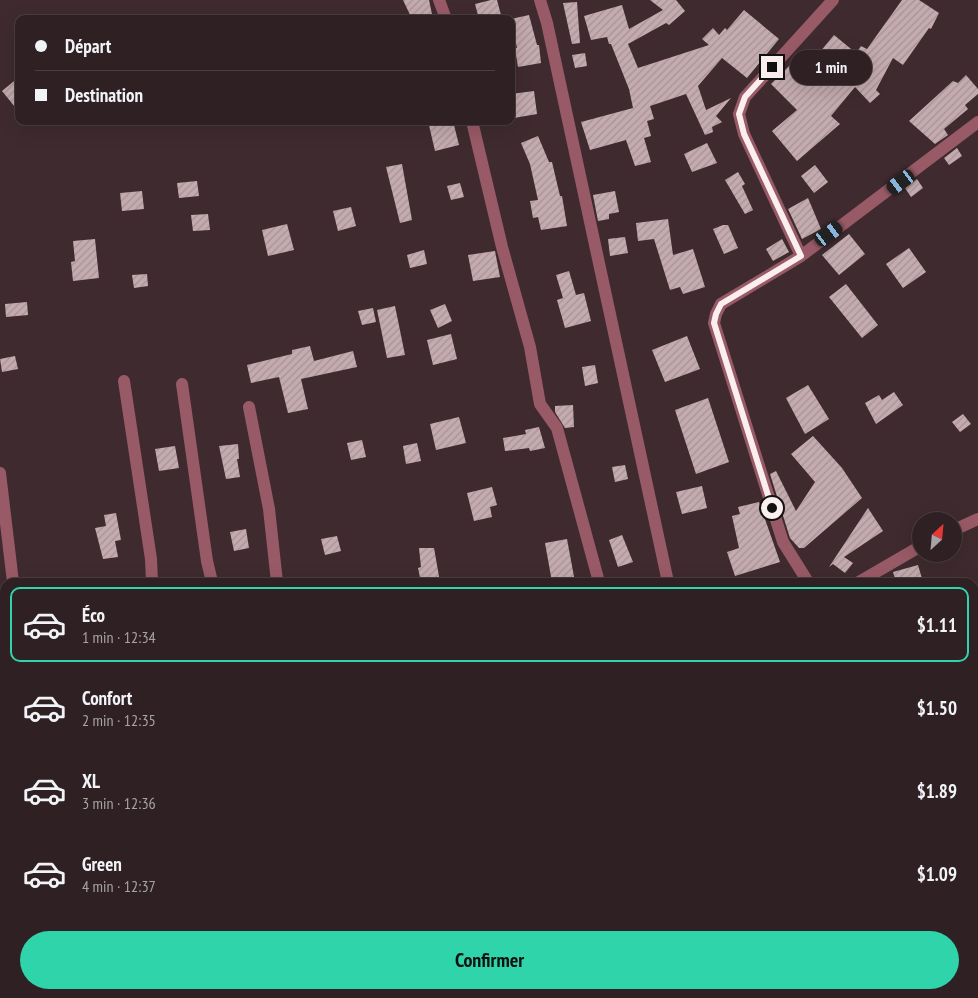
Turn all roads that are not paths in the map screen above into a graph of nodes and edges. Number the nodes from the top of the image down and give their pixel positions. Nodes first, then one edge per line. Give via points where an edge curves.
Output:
1 (439, 0) edge
2 (540, 0) edge
3 (833, 0) edge
4 (445, 15) edge
5 (978, 122) edge
6 (473, 125) edge
7 (801, 256) junction
8 (124, 381) dead end
9 (182, 384) dead end
10 (249, 406) dead end
11 (0, 473) edge
12 (1, 491) edge
13 (978, 519) edge
14 (962, 526) edge
15 (912, 551) edge
16 (12, 578) edge
17 (152, 578) edge
18 (211, 578) edge
19 (277, 578) edge
20 (598, 578) edge
21 (667, 578) edge
22 (806, 578) edge
23 (866, 578) edge

1 - 4 street
2 - 21 street
3 - 7 street via 745,97 739,114 744,134
5 - 7 street
6 - 20 street via 530,347 540,404 557,428
7 - 22 street via 721,304 714,323 783,542
8 - 17 street
9 - 18 street
10 - 19 street via 269,509
11 - 12 street
12 - 16 street
13 - 14 street
15 - 23 street

